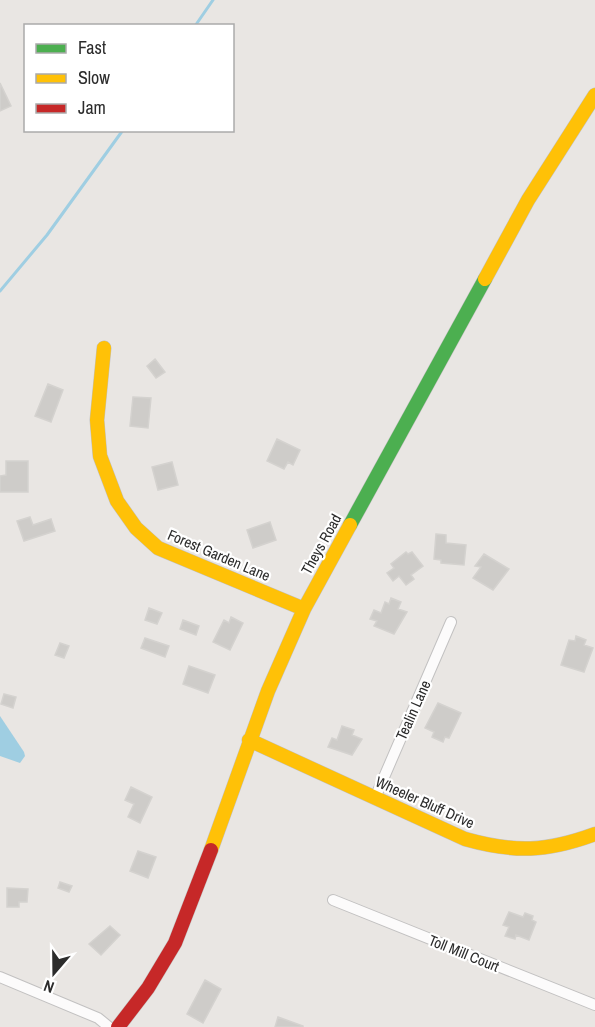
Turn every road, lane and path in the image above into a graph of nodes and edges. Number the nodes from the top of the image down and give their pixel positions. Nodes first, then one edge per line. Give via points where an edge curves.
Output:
1 (595, 95) edge
2 (104, 348) dead end
3 (304, 609) junction
4 (451, 622) dead end
5 (249, 740) junction
6 (375, 798) junction
7 (595, 834) edge
8 (333, 900) dead end
9 (0, 977) edge
10 (595, 1005) edge
11 (109, 1027) edge
12 (118, 1027) edge

1 - 3 street, Theys Road via 528,200
2 - 3 street, Forest Garden Lane via 97,420 100,456 117,501 136,528 158,548
3 - 5 street, Theys Road
4 - 6 street, Tealin Lane
5 - 6 street, Wheeler Bluff Drive
5 - 12 street, Theys Road via 175,944
6 - 7 street, Wheeler Bluff Drive via 465,839 500,850 556,849
8 - 10 street, Toll Mill Court
9 - 11 street via 98,1018

